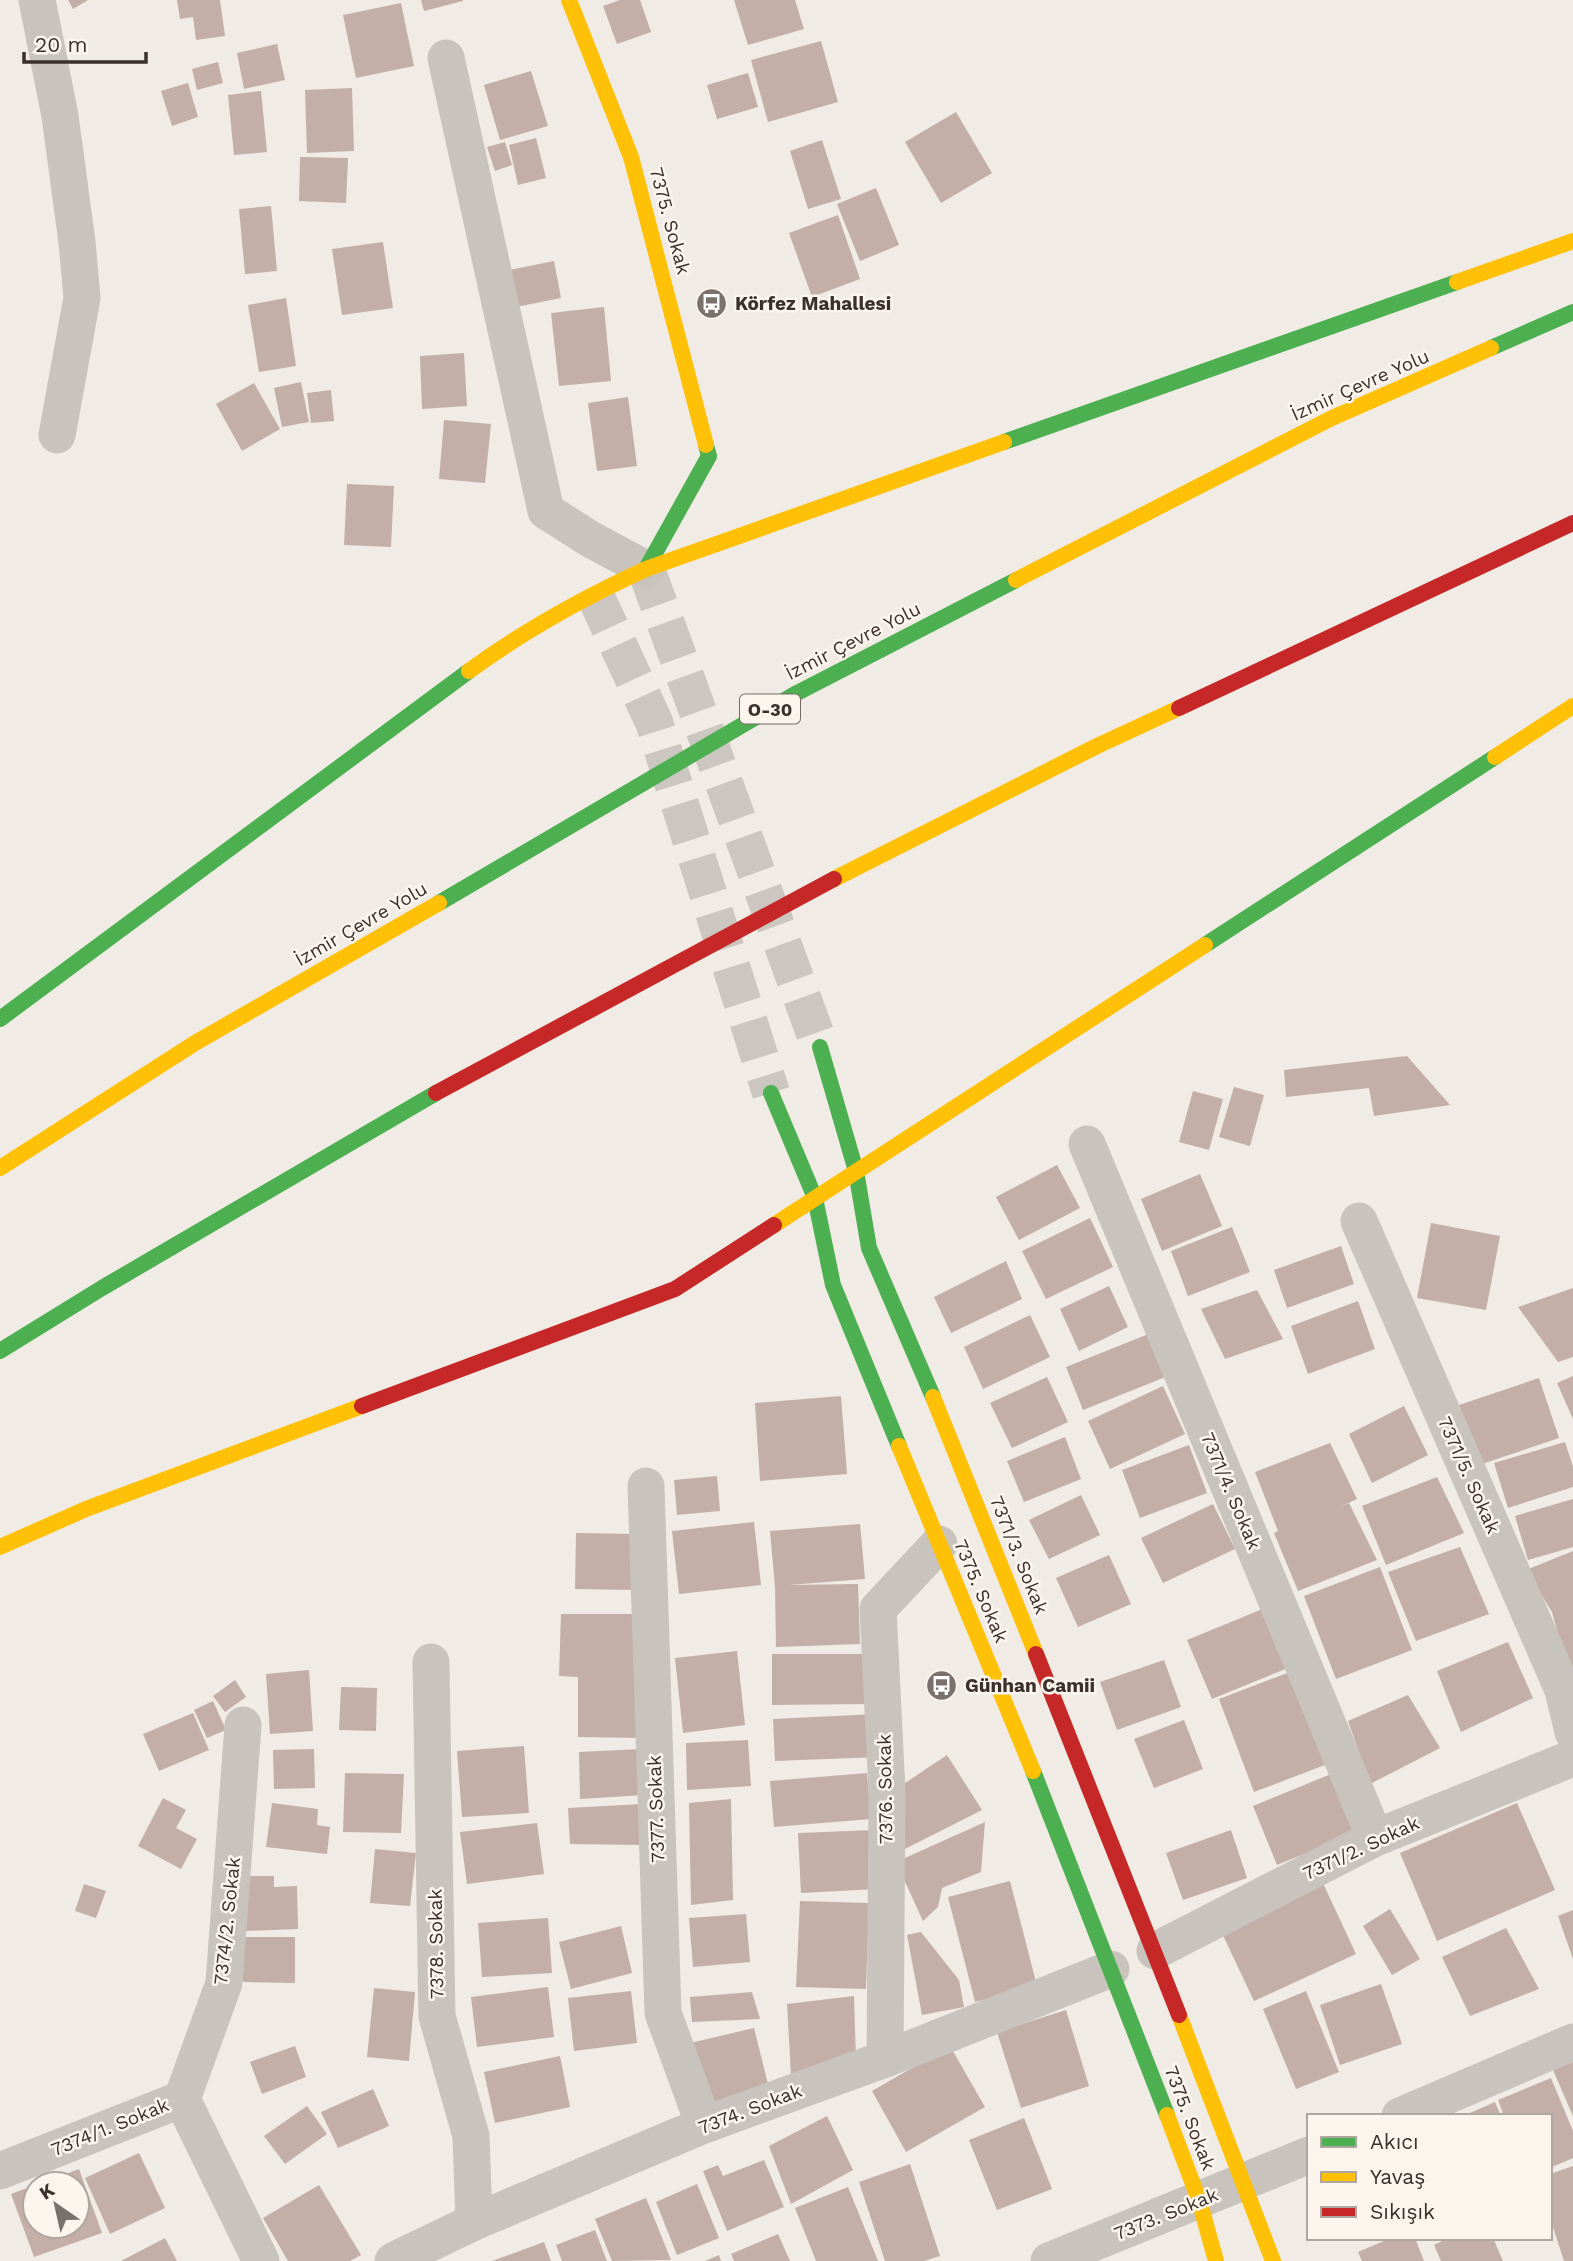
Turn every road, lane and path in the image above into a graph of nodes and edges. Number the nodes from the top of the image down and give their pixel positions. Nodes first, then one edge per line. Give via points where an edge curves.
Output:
1 (37, 0) edge
2 (569, 0) edge
3 (446, 58) dead end
4 (1573, 241) edge
5 (1573, 312) edge
6 (57, 435) dead end
7 (1573, 523) edge
8 (646, 569) junction
9 (1573, 706) edge
10 (0, 1019) edge
11 (820, 1047) tunnel mouth
12 (771, 1093) tunnel mouth
13 (1087, 1144) dead end
14 (0, 1168) edge
15 (856, 1171) junction
16 (815, 1198) junction
17 (1359, 1221) dead end
18 (0, 1351) edge
19 (646, 1486) dead end
20 (939, 1544) junction
21 (0, 1547) edge
22 (431, 1662) dead end
23 (243, 1725) dead end
24 (1573, 1732) edge
25 (1573, 1758) edge
26 (1375, 1838) junction
27 (1155, 1951) junction
28 (1111, 1969) junction
29 (1573, 2042) edge
30 (885, 2059) junction
31 (181, 2099) junction
32 (1406, 2114) edge
33 (704, 2125) junction
34 (1307, 2156) edge
35 (0, 2171) edge
36 (1244, 2183) junction
37 (1199, 2200) junction
38 (474, 2222) junction
39 (261, 2261) edge
40 (393, 2261) edge
41 (1049, 2261) edge
42 (1216, 2261) edge
43 (1273, 2261) edge

1 - 6 street via 60,116 82,298
2 - 8 main road, 7375. Sokak via 631,157 709,456
3 - 8 street via 547,511
4 - 8 main road
5 - 14 main road, İzmir Çevre Yolu / O-30 via 1332,418 797,692 195,1043
7 - 18 main road via 1097,746 867,861 420,1102
8 - 10 main road via 513,639
9 - 15 main road
11 - 15 main road
12 - 16 main road, 7375. Sokak
13 - 26 street, 7371/4. Sokak
15 - 16 main road
15 - 27 main road, 7371/3. Sokak via 869,1248
16 - 20 main road, 7375. Sokak via 832,1285
16 - 21 main road via 675,1289 86,1509
17 - 24 street, 7371/5. Sokak via 1563,1690
19 - 33 street, 7377. Sokak via 663,2013
20 - 28 main road, 7375. Sokak
20 - 30 street, 7376. Sokak via 878,1609 887,1792
22 - 38 street, 7378. Sokak via 437,2016 471,2136
23 - 31 street, 7374/2. Sokak via 224,1983
25 - 26 street, 7371/2. Sokak
26 - 27 street, 7371/2. Sokak
27 - 36 main road, 7375. Sokak
28 - 30 street, 7374. Sokak
28 - 37 main road, 7375. Sokak
29 - 32 street
30 - 33 street, 7374. Sokak
31 - 35 street, 7374/1. Sokak
31 - 39 street
33 - 38 street, 7374. Sokak
34 - 36 street, 7373. Sokak
36 - 37 street, 7373. Sokak
36 - 43 main road, 7375. Sokak
37 - 41 street, 7373. Sokak
37 - 42 main road, 7375. Sokak
38 - 40 street, 7374. Sokak

